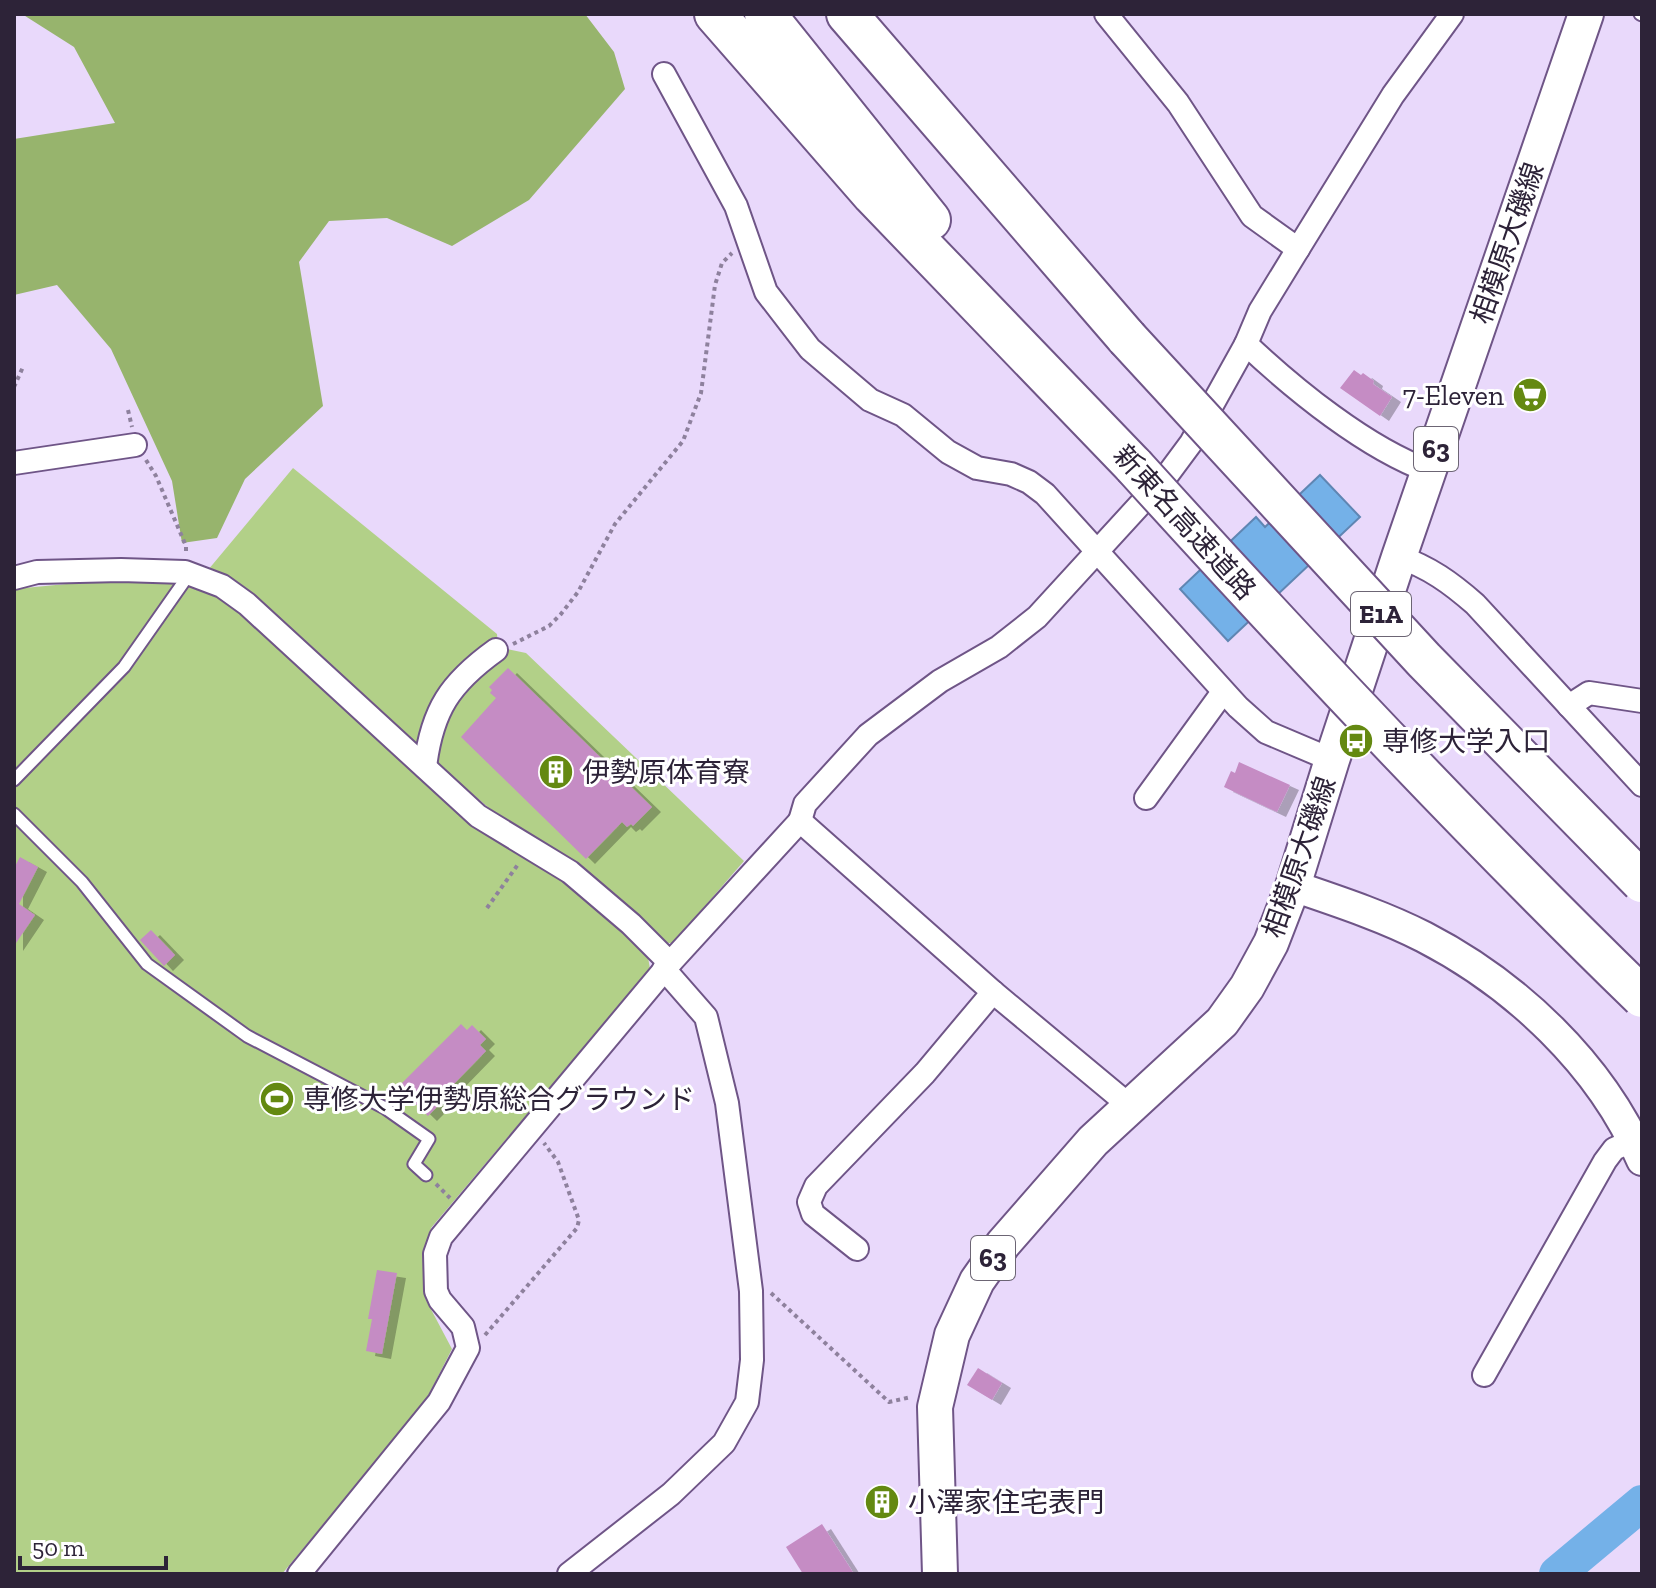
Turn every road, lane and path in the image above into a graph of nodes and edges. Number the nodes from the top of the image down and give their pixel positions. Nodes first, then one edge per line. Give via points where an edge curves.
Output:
1 (715, 14) edge
2 (765, 14) edge
3 (847, 14) edge
4 (881, 14) edge
5 (1106, 14) edge
6 (1452, 14) edge
7 (1586, 14) edge
8 (664, 74) dead end
9 (750, 247) junction
10 (1298, 249) junction
11 (1130, 335) junction
12 (1246, 344) junction
13 (23, 367) dead end
14 (14, 387) edge
15 (1066, 391) junction
16 (128, 410) dead end
17 (135, 445) junction
18 (14, 463) edge
19 (1429, 471) junction
20 (1097, 551) junction
21 (1399, 557) junction
22 (187, 572) junction
23 (14, 578) edge
24 (496, 650) joint
25 (1223, 692) junction
26 (1642, 701) edge
27 (1569, 706) junction
28 (1332, 760) junction
29 (425, 767) junction
30 (14, 780) edge
31 (1642, 785) edge
32 (1147, 787) dead end
33 (14, 814) edge
34 (800, 821) junction
35 (530, 848) junction
36 (1642, 882) edge
37 (1293, 886) junction
38 (487, 908) dead end
39 (667, 966) junction
40 (993, 992) junction
41 (1642, 997) edge
42 (1130, 1106) junction
43 (533, 1128) junction
44 (1638, 1150) edge
45 (426, 1175) joint
46 (463, 1210) junction
47 (857, 1249) dead end
48 (749, 1273) junction
49 (468, 1348) junction
50 (1484, 1375) dead end
51 (937, 1392) junction
52 (299, 1574) edge
53 (569, 1574) edge
54 (940, 1574) edge

1 - 15 highway via 873,195
2 - 15 highway
3 - 11 highway
4 - 11 highway
5 - 10 street via 1178,103 1252,216
6 - 10 street via 1393,95
7 - 19 main road, 相模原大磯線 / 63
8 - 9 street via 736,206
9 - 20 street via 766,292 810,349 870,400 903,415 960,460 1011,474 1037,488
9 - 24 path via 731,253 722,263 701,393 683,441 615,524 561,614 549,626
10 - 12 street
11 - 36 highway, E1A, bridge via 1231,454
12 - 19 street via 1293,386 1386,452
12 - 20 street via 1191,443
13 - 14 path
15 - 41 highway, 新東名高速道路, bridge via 1339,691
16 - 17 path
17 - 18 street
17 - 22 path via 156,476 186,546
19 - 21 main road, 相模原大磯線 / 63
20 - 25 street
20 - 34 street via 1037,617 868,735 805,804
21 - 27 street via 1420,564 1467,596
21 - 28 main road, 相模原大磯線 / 63
22 - 23 street via 37,572
22 - 29 street via 222,586 247,604
22 - 30 lane via 124,667
24 - 29 street via 453,688 434,722
25 - 28 street via 1266,732
25 - 32 street
26 - 27 street via 1589,693
27 - 31 street
28 - 37 main road, 相模原大磯線 / 63
29 - 35 street via 478,816
33 - 45 lane via 82,882 147,964 247,1036 385,1108 429,1139 414,1164
34 - 39 street
34 - 40 street
35 - 38 path
35 - 39 street via 570,872 631,924
37 - 42 main road, 相模原大磯線 / 63 via 1271,943 1222,1022
37 - 44 main road via 1423,937 1477,968 1573,1054
39 - 43 street
39 - 48 street via 706,1017 727,1103
40 - 42 street
40 - 47 street via 925,1073 816,1186 809,1202 813,1214
42 - 51 main road, 相模原大磯線 / 63 via 1067,1169 977,1281 952,1335
43 - 46 street
43 - 49 path via 558,1162 579,1220 577,1228 475,1347
44 - 50 street via 1614,1149 1605,1161
45 - 46 path
46 - 49 street via 441,1237 435,1254 436,1291 463,1327
48 - 51 path via 889,1402
48 - 53 street via 752,1360 747,1402 736,1424 724,1443 671,1494
49 - 52 street via 439,1402
51 - 54 main road, 相模原大磯線 / 63

